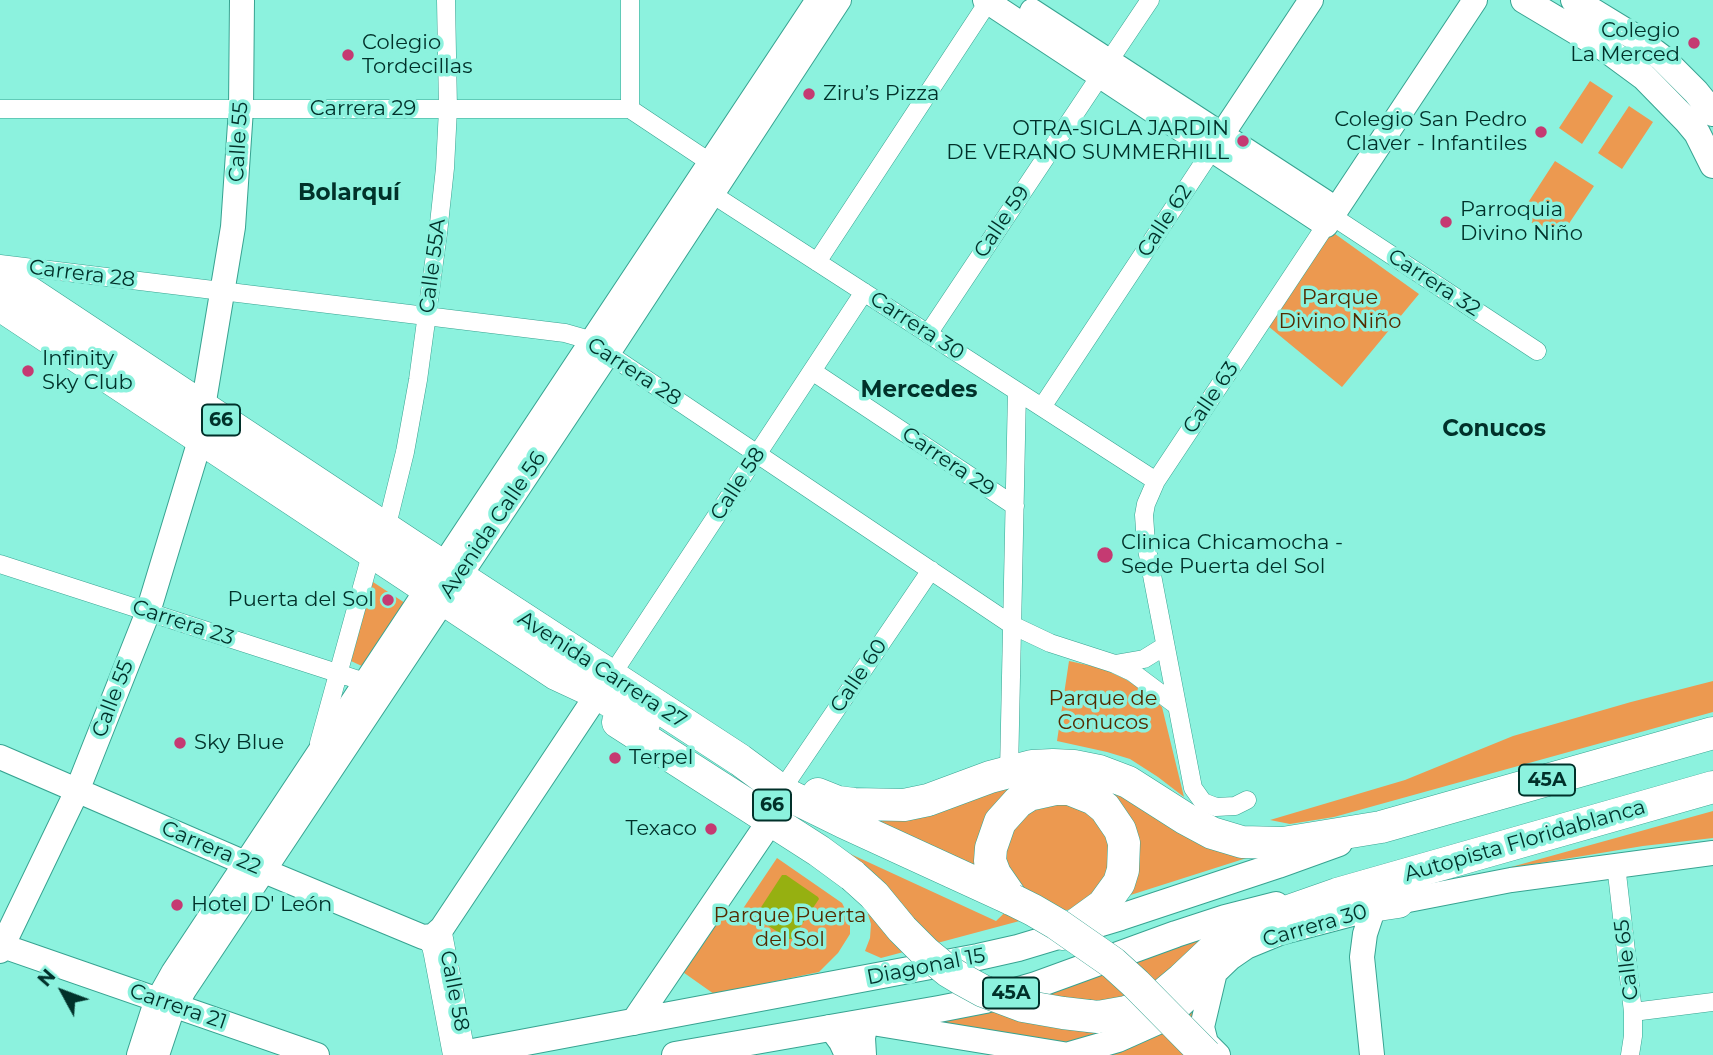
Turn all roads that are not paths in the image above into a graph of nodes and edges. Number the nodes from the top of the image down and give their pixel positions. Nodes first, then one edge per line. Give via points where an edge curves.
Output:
1 (242, 0) edge
2 (446, 0) edge
3 (630, 0) edge
4 (818, 0) edge
5 (839, 0) edge
6 (1015, 0) edge
7 (1150, 0) edge
8 (1311, 0) edge
9 (1475, 0) edge
10 (1524, 0) edge
11 (1574, 0) edge
12 (986, 1) edge
13 (1105, 68) junction
14 (0, 109) edge
15 (241, 109) junction
16 (448, 109) junction
17 (630, 109) junction
18 (1713, 114) edge
19 (1217, 142) junction
20 (710, 163) junction
21 (1713, 165) edge
22 (712, 194) junction
23 (1331, 217) junction
24 (817, 262) junction
25 (0, 264) edge
26 (0, 273) edge
27 (223, 292) junction
28 (864, 292) junction
29 (0, 305) edge
30 (427, 317) junction
31 (929, 334) junction
32 (600, 347) junction
33 (1537, 351) dead end
34 (812, 371) junction
35 (1017, 391) junction
36 (1042, 407) junction
37 (202, 422) junction
38 (758, 453) junction
39 (1156, 481) junction
40 (1015, 506) junction
41 (379, 540) junction
42 (0, 564) edge
43 (931, 570) junction
44 (444, 582) junction
45 (148, 612) junction
46 (1012, 625) junction
47 (1165, 646) junction
48 (1115, 664) junction
49 (338, 674) junction
50 (556, 674) junction
51 (611, 676) junction
52 (365, 682) junction
53 (591, 704) junction
54 (1176, 705) junction
55 (1713, 733) edge
56 (0, 757) edge
57 (315, 759) junction
58 (740, 760) junction
59 (1009, 772) junction
60 (787, 782) junction
61 (1713, 787) edge
62 (77, 792) junction
63 (1247, 800) dead end
64 (771, 820) junction
65 (1381, 827) junction
66 (1713, 853) edge
67 (1616, 865) junction
68 (254, 867) junction
69 (1007, 906) junction
70 (1386, 906) junction
71 (1332, 908) junction
72 (1257, 922) junction
73 (433, 933) junction
74 (1063, 934) junction
75 (1, 947) edge
76 (1362, 957) junction
77 (1215, 971) junction
78 (166, 1002) junction
79 (1713, 1002) edge
80 (1633, 1012) junction
81 (866, 1021) junction
82 (634, 1022) junction
83 (830, 1027) junction
84 (458, 1054) edge
85 (139, 1055) edge
86 (157, 1055) edge
87 (317, 1055) edge
88 (675, 1055) edge
89 (846, 1055) edge
90 (864, 1055) edge
91 (1068, 1055) edge
92 (1181, 1055) edge
93 (1206, 1055) edge
94 (1218, 1055) edge
95 (1372, 1055) edge
96 (1630, 1055) edge

1 - 15 street, Calle 55
2 - 16 street, Calle 55A
3 - 17 street
4 - 20 street, Avenida Calle 56
5 - 22 street, Avenida Calle 56
6 - 13 street
7 - 13 street, Calle 59
8 - 19 street, Calle 62
9 - 23 street, Calle 63
10 - 21 main road via 1644,77 1697,133
11 - 18 main road via 1655,52
12 - 13 street
12 - 24 street
13 - 19 street
13 - 31 street, Calle 59
14 - 15 street, Carrera 29
15 - 16 street, Carrera 29
15 - 27 street, Calle 55 via 233,227
16 - 17 street, Carrera 29
16 - 30 street, Calle 55A
17 - 20 street
19 - 23 street
19 - 36 street, Calle 62
20 - 32 street, Avenida Calle 56
22 - 24 street, Carrera 30
22 - 32 street, Avenida Calle 56
23 - 33 street, Carrera 32
23 - 39 street, Calle 63
24 - 28 street, Carrera 30
25 - 27 street, Carrera 28
26 - 37 highway, Avenida Carrera 27 / 66
27 - 30 street, Carrera 28
27 - 37 street, Calle 55
28 - 31 street, Carrera 30
28 - 34 street, Calle 58
29 - 37 highway, Avenida Carrera 27 / 66
30 - 32 street, Carrera 28 via 577,335
30 - 41 street, Calle 55A via 405,452
31 - 35 street, Carrera 30
32 - 38 street, Carrera 28
32 - 44 street, Avenida Calle 56
34 - 38 street, Calle 58
34 - 40 street, Carrera 29
35 - 36 street, Carrera 30
35 - 40 street
36 - 39 street, Carrera 30
37 - 41 highway, Avenida Carrera 27 / 66
37 - 45 street, Calle 55
38 - 43 street, Carrera 28
38 - 51 street, Calle 58
39 - 47 street, Calle 63 via 1146,504 1144,527
40 - 46 street
41 - 44 highway, Avenida Carrera 27 / 66
41 - 49 street, Calle 55A
42 - 45 street, Carrera 23
43 - 46 street, Carrera 28
43 - 60 street, Calle 60
44 - 50 highway, Avenida Carrera 27 / 66
44 - 51 highway, Avenida Carrera 27 / 66
44 - 52 street, Avenida Calle 56
44 - 68 street, Avenida Calle 56
45 - 49 street, Carrera 23
45 - 62 street, Calle 55
46 - 48 street, Carrera 28
46 - 59 street
47 - 48 street via 1144,659
47 - 54 street, Calle 63
48 - 54 street, Carrera 28
49 - 52 street, Carrera 23
49 - 57 street, Calle 55A
50 - 53 highway
50 - 69 highway, Avenida Carrera 27 / 66 via 598,694 795,818 962,893
51 - 58 highway, Avenida Carrera 27 / 66
52 - 57 street, Avenida Calle 56
53 - 64 highway
53 - 73 street, Calle 58
54 - 63 street, Calle 63 via 1198,797 1216,807
55 - 65 highway, 45A
56 - 62 street, Carrera 22
57 - 68 street, Avenida Calle 56
58 - 60 highway
58 - 69 highway, Avenida Carrera 27 / 66 via 795,799
59 - 60 highway via 928,800 887,806 838,802
59 - 65 highway via 1053,765 1099,771 1128,782 1198,826 1242,842 1283,843
61 - 71 highway, Autopista Floridablanca / 45A
62 - 68 street, Carrera 22
62 - 75 street, Calle 55
64 - 72 highway, bridge via 853,876 936,962 983,991 1023,1006 1089,1016 1126,1012 1150,1003 1217,946
64 - 82 main road
65 - 74 main road, Diagonal 15 / 45A via 1226,883
66 - 67 street, Carrera 30
67 - 70 street, Carrera 30 via 1511,880
67 - 80 street, Calle 65
68 - 73 street, Carrera 22 via 417,936
68 - 78 street, Avenida Calle 56
69 - 74 highway via 990,861 1000,822 1030,795 1069,789 1094,799 1120,830 1124,870 1103,905
69 - 92 highway, Avenida Carrera 27 / 66 via 1097,973
69 - 93 highway, Avenida Carrera 27 / 66, bridge via 1034,909 1113,963
70 - 71 street, Carrera 30
70 - 72 highway
70 - 76 street via 1365,934
71 - 72 highway, Autopista Floridablanca
71 - 76 street
71 - 77 street, Carrera 30 via 1262,939
71 - 81 main road, Diagonal 15 / 45A via 1267,907 985,1000
73 - 84 street, Calle 58
74 - 82 main road, Diagonal 15 / 45A via 956,962
75 - 78 street, Carrera 21
76 - 95 street
77 - 91 street, Carrera 30 via 1156,1023
77 - 94 street via 1203,1032
78 - 85 street, Avenida Calle 56
78 - 86 street, Avenida Calle 56 via 166,1025
78 - 87 street, Carrera 21
79 - 80 street
80 - 96 street, Calle 65
81 - 83 main road, Diagonal 15 / 45A
81 - 90 street
81 - 91 street, Carrera 30
82 - 84 main road, Diagonal 15 / 45A
83 - 88 main road, Diagonal 15 / 45A
83 - 89 street

